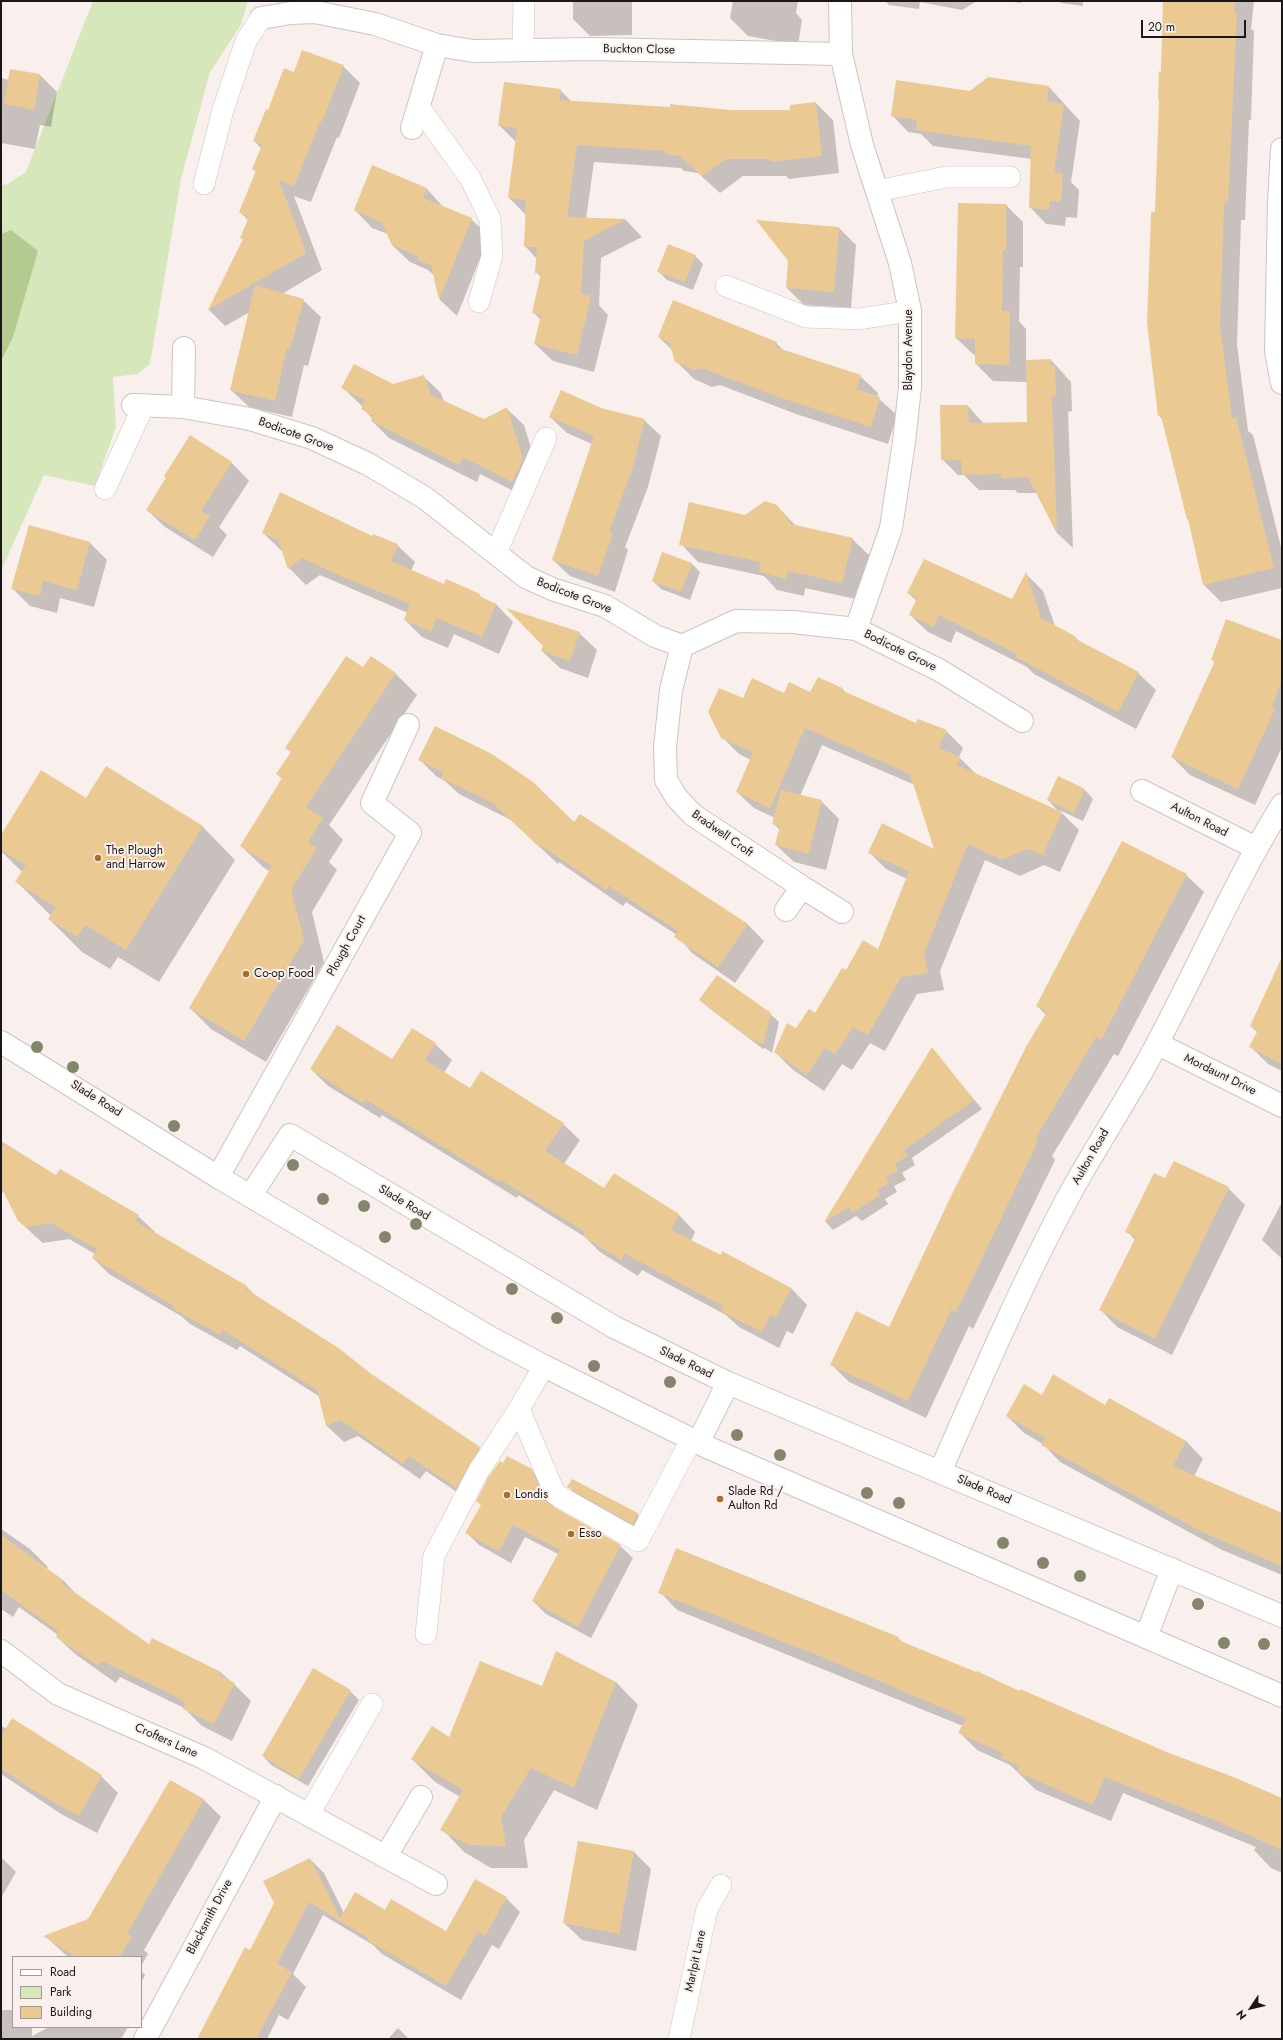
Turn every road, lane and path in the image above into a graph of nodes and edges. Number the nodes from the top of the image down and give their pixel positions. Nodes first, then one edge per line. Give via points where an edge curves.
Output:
1 (524, 1) edge
2 (840, 1) edge
3 (261, 18) joint
4 (437, 45) junction
5 (523, 49) junction
6 (841, 54) junction
7 (419, 107) junction
8 (412, 128) dead end
9 (1282, 149) edge
10 (1010, 177) dead end
11 (204, 184) dead end
12 (877, 191) junction
13 (726, 286) dead end
14 (479, 302) dead end
15 (910, 311) junction
16 (184, 348) dead end
17 (1279, 350) edge
18 (1282, 383) edge
19 (138, 405) joint
20 (183, 407) junction
21 (546, 438) dead end
22 (105, 489) dead end
23 (496, 554) junction
24 (856, 629) junction
25 (682, 646) junction
26 (1022, 721) dead end
27 (408, 726) dead end
28 (1142, 791) dead end
29 (1282, 805) edge
30 (1256, 848) junction
31 (802, 887) junction
32 (786, 910) dead end
33 (842, 912) dead end
34 (1, 1042) edge
35 (1158, 1044) junction
36 (1282, 1106) edge
37 (218, 1177) junction
38 (251, 1195) junction
39 (544, 1366) junction
40 (728, 1383) junction
41 (520, 1409) junction
42 (694, 1441) junction
43 (940, 1472) junction
44 (1172, 1569) junction
45 (1282, 1616) edge
46 (426, 1634) dead end
47 (1146, 1637) junction
48 (1, 1651) edge
49 (1282, 1696) edge
50 (372, 1704) dead end
51 (276, 1796) junction
52 (421, 1797) dead end
53 (310, 1814) junction
54 (386, 1856) junction
55 (436, 1884) dead end
56 (721, 1885) dead end
57 (145, 2039) edge
58 (679, 2039) edge

1 - 5 lane
2 - 6 street, Blaydon Avenue
3 - 4 street, Buckton Close via 315,12 375,24
3 - 11 lane via 246,40 223,110
4 - 5 street, Buckton Close via 473,51
4 - 7 street
5 - 6 street, Buckton Close
6 - 12 street, Blaydon Avenue via 862,145
7 - 8 street
7 - 14 lane via 470,178 490,218 492,256
9 - 17 street via 1279,202
10 - 12 lane via 946,177
12 - 15 street, Blaydon Avenue via 900,263
13 - 15 lane via 806,317 859,319
15 - 24 street, Blaydon Avenue via 910,387 890,528
16 - 20 street
17 - 18 street
19 - 20 street, Bodicote Grove
19 - 22 lane
20 - 23 street, Bodicote Grove via 250,419 312,438 361,461 425,498
21 - 23 lane
23 - 25 street, Bodicote Grove via 526,577 552,589 605,606 655,636
24 - 25 street, Bodicote Grove via 793,622 736,621
24 - 26 street, Bodicote Grove via 939,670
25 - 31 street, Bradwell Croft via 671,690 665,747 666,780 693,816
27 - 37 street, Plough Court via 372,803 410,833
28 - 30 street, Aulton Road
29 - 30 street, Aulton Road
30 - 35 street, Aulton Road
31 - 32 street
31 - 33 street, Bradwell Croft
34 - 37 street, Slade Road
35 - 36 street, Mordaunt Drive
35 - 43 street, Aulton Road via 1096,1146 1063,1207 995,1347
37 - 38 street, Slade Road
38 - 39 street, Slade Road via 491,1338
38 - 40 street, Slade Road via 290,1135 614,1328
39 - 41 lane
39 - 42 street, Slade Road
40 - 42 street
40 - 43 street, Slade Road
41 - 42 lane via 555,1494 638,1541
41 - 46 lane via 478,1472 434,1556
42 - 47 street, Slade Road
43 - 44 street, Slade Road
44 - 45 street, Slade Road
44 - 47 street
47 - 49 street, Slade Road
48 - 51 street, Crofters Lane via 58,1694 204,1758
50 - 53 lane
51 - 53 street, Crofters Lane
51 - 57 street, Blacksmith Drive
52 - 54 street
53 - 54 street, Crofters Lane
54 - 55 street, Crofters Lane
56 - 58 lane, Marlpit Lane via 707,1909

